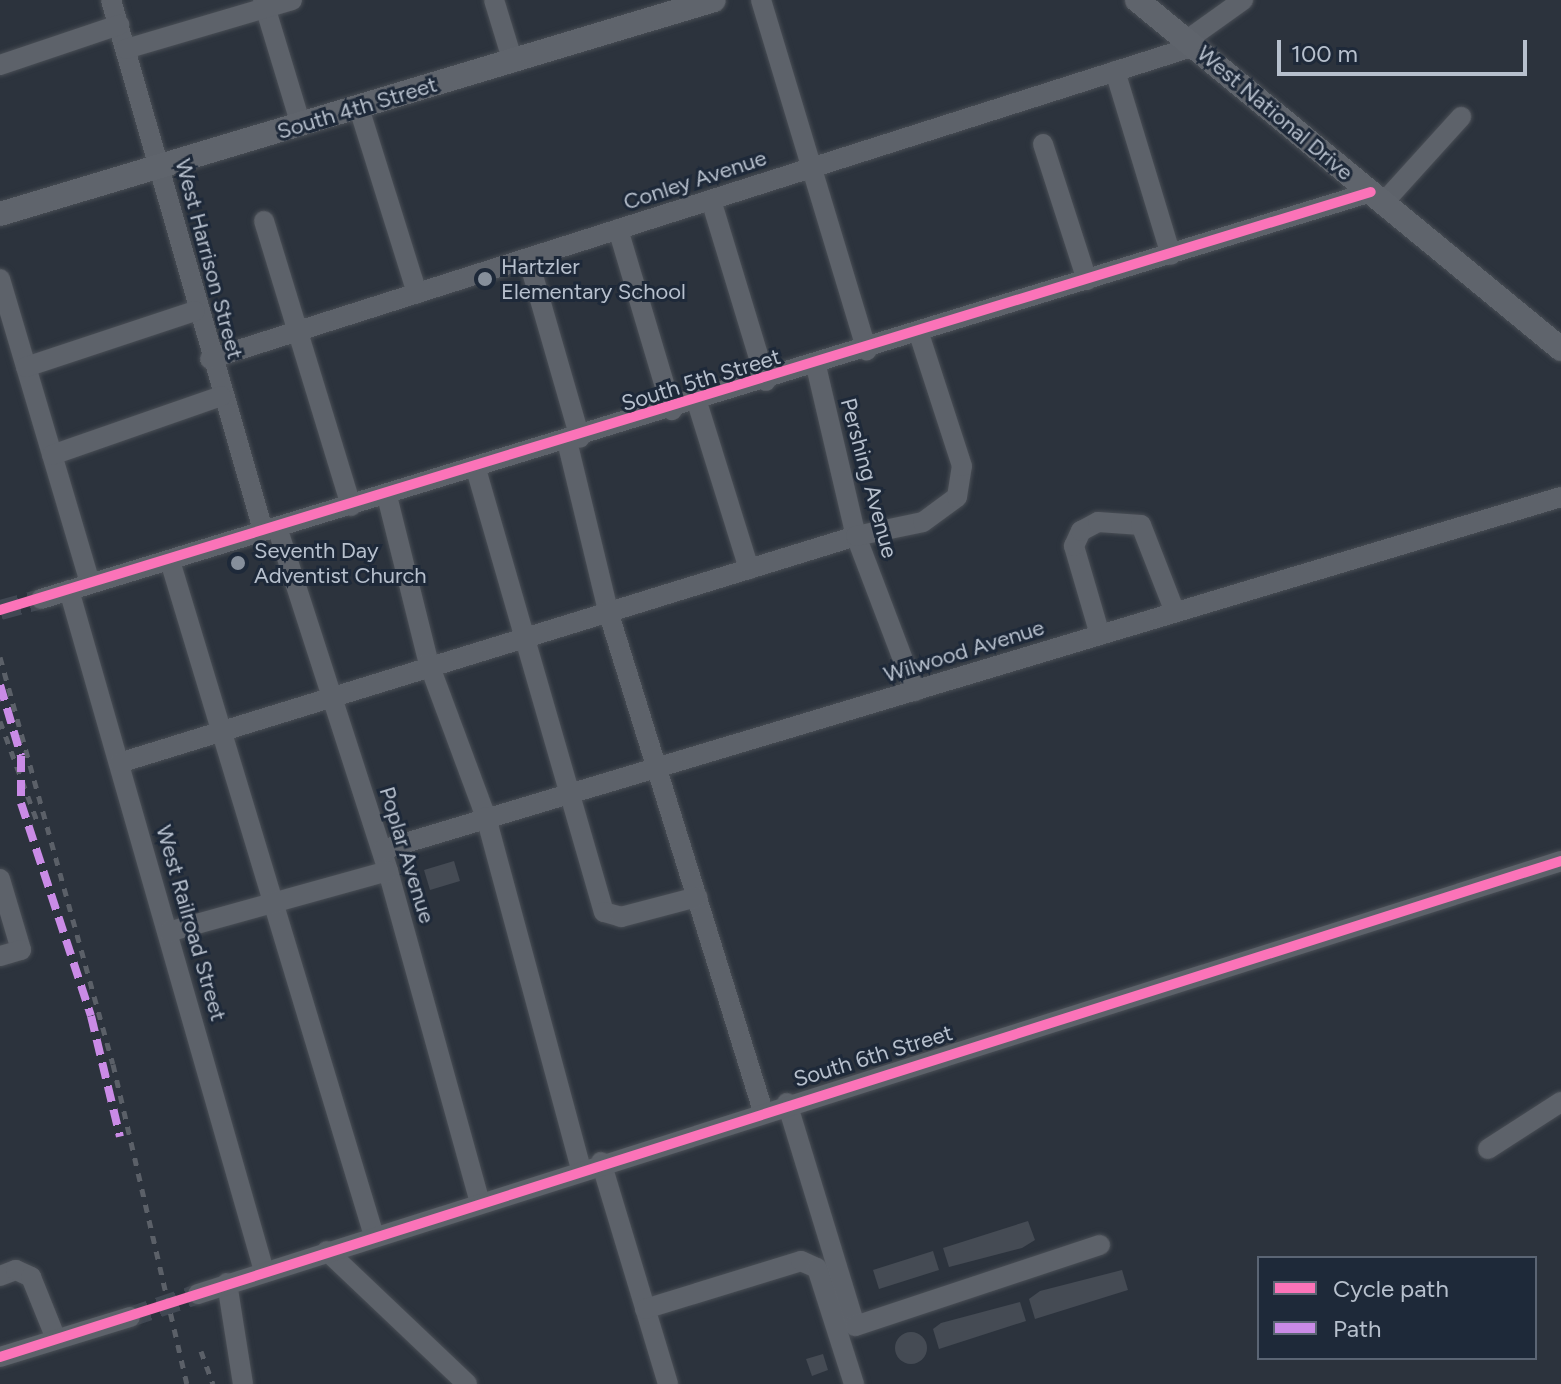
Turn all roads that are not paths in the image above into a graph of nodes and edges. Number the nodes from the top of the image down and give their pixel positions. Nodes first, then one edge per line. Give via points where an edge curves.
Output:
1 (111, 0) edge
2 (292, 0) edge
3 (494, 0) edge
4 (761, 0) edge
5 (1137, 0) edge
6 (1243, 0) edge
7 (703, 2) edge
8 (264, 4) edge
9 (119, 25) junction
10 (1191, 43) junction
11 (126, 49) junction
12 (513, 62) junction
13 (0, 65) edge
14 (1115, 71) junction
15 (359, 108) junction
16 (1461, 117) dead end
17 (301, 125) junction
18 (1043, 144) dead end
19 (160, 166) junction
20 (814, 167) junction
21 (1377, 197) junction
22 (711, 200) junction
23 (0, 214) edge
24 (264, 221) dead end
25 (618, 229) junction
26 (1171, 255) junction
27 (528, 258) junction
28 (0, 279) edge
29 (1087, 280) junction
30 (417, 293) junction
31 (195, 311) junction
32 (296, 331) junction
33 (919, 334) junction
34 (1561, 349) edge
35 (867, 350) junction
36 (210, 359) junction
37 (816, 366) junction
38 (26, 367) junction
39 (766, 381) junction
40 (221, 396) junction
41 (697, 402) junction
42 (672, 410) junction
43 (574, 440) junction
44 (52, 455) junction
45 (476, 469) junction
46 (387, 496) junction
47 (1561, 497) edge
48 (351, 506) junction
49 (270, 529) junction
50 (856, 536) junction
51 (170, 561) junction
52 (749, 569) junction
53 (90, 583) junction
54 (69, 590) junction
55 (41, 599) tunnel mouth
56 (608, 611) junction
57 (1175, 612) junction
58 (529, 634) junction
59 (1100, 635) junction
60 (429, 664) junction
61 (915, 691) junction
62 (332, 695) junction
63 (225, 730) junction
64 (119, 763) junction
65 (661, 764) junction
66 (572, 792) junction
67 (486, 817) junction
68 (382, 850) junction
69 (1561, 861) edge
70 (388, 871) junction
71 (0, 879) edge
72 (697, 897) junction
73 (276, 899) junction
74 (168, 932) junction
75 (0, 956) edge
76 (1561, 1102) edge
77 (787, 1103) junction
78 (763, 1111) junction
79 (1488, 1149) dead end
80 (601, 1162) junction
81 (581, 1168) junction
82 (479, 1200) junction
83 (374, 1236) junction
84 (1100, 1245) dead end
85 (327, 1251) junction
86 (264, 1271) junction
87 (0, 1276) edge
88 (227, 1283) junction
89 (198, 1294) tunnel mouth
90 (645, 1309) junction
91 (130, 1317) tunnel mouth
92 (56, 1339) junction
93 (0, 1357) edge
94 (243, 1384) edge
95 (467, 1384) edge
96 (668, 1384) edge
97 (854, 1384) edge

1 - 9 street, West Harrison Street
2 - 8 street
3 - 12 street
4 - 20 street
5 - 10 main road, West National Drive
6 - 10 street, Conley Avenue
7 - 12 main road, South 4th Street
8 - 11 street
8 - 17 street
9 - 11 street, West Harrison Street
9 - 13 street
10 - 14 street, Conley Avenue
10 - 21 main road, West National Drive
11 - 19 street, West Harrison Street
12 - 15 main road, South 4th Street
14 - 20 street, Conley Avenue
14 - 26 street
15 - 17 main road, South 4th Street
15 - 30 street
16 - 21 street
17 - 19 main road, South 4th Street
18 - 29 street
19 - 23 main road, South 4th Street
19 - 31 street, West Harrison Street
20 - 22 street, Conley Avenue
20 - 35 street
21 - 26 street, South 5th Street
21 - 34 main road, West National Drive
22 - 25 street, Conley Avenue
22 - 39 street
24 - 32 street
25 - 27 street, Conley Avenue
25 - 42 street
26 - 29 street, South 5th Street
27 - 30 street, Conley Avenue
27 - 43 street
28 - 38 street
29 - 33 street, South 5th Street
30 - 32 street, Conley Avenue
31 - 36 street, West Harrison Street
31 - 38 street
32 - 36 street, Conley Avenue
32 - 48 street
33 - 35 street, South 5th Street
33 - 50 street via 962,466 962,486 923,522
35 - 37 street, South 5th Street
36 - 40 street, West Harrison Street
37 - 39 street, South 5th Street
37 - 50 street, Pershing Avenue
38 - 44 street
39 - 41 street, South 5th Street
40 - 44 street
40 - 49 street, West Harrison Street
41 - 42 street, South 5th Street
41 - 52 street
42 - 43 street, South 5th Street
43 - 45 street, South 5th Street
43 - 56 street
44 - 53 street
45 - 46 street, South 5th Street
45 - 58 street
46 - 48 street, South 5th Street
46 - 60 street
47 - 57 street, Wilwood Avenue
48 - 49 street, South 5th Street
49 - 51 street, South 5th Street
49 - 62 street, Poplar Avenue
50 - 52 street
50 - 61 street, Pershing Avenue
51 - 53 street, South 5th Street
51 - 63 street
52 - 56 street
53 - 54 street, South 5th Street
54 - 55 street, South 5th Street
54 - 64 street, West Railroad Street
56 - 58 street
56 - 65 street
57 - 59 street, Wilwood Avenue
57 - 59 street via 1141,525 1098,522 1081,531 1074,546
58 - 60 street
58 - 66 street
59 - 61 street, Wilwood Avenue
60 - 62 street
60 - 67 street
61 - 65 street, Wilwood Avenue
62 - 63 street
62 - 68 street, Poplar Avenue
63 - 64 street
63 - 73 street
64 - 74 street, West Railroad Street
65 - 66 street, Wilwood Avenue
65 - 72 street
66 - 67 street, Wilwood Avenue
66 - 72 street via 604,912 621,917
67 - 68 street, Wilwood Avenue
67 - 81 street
68 - 70 street, Poplar Avenue
69 - 77 street, South 6th Street
70 - 73 street
70 - 82 street, Poplar Avenue
71 - 75 street via 21,950
72 - 78 street
73 - 74 street
73 - 83 street
74 - 86 street, West Railroad Street
76 - 79 street
77 - 78 street, South 6th Street
77 - 84 street via 855,1326
78 - 80 street, South 6th Street
80 - 81 street, South 6th Street
80 - 90 street
81 - 82 street, South 6th Street
82 - 83 street, South 6th Street
83 - 85 street, South 6th Street
85 - 86 street, South 6th Street
85 - 95 street
86 - 88 street, South 6th Street
87 - 92 street via 16,1270 31,1277
88 - 89 street, South 6th Street
88 - 94 street
90 - 96 street
90 - 97 street via 801,1261 817,1268
91 - 92 street
92 - 93 street

